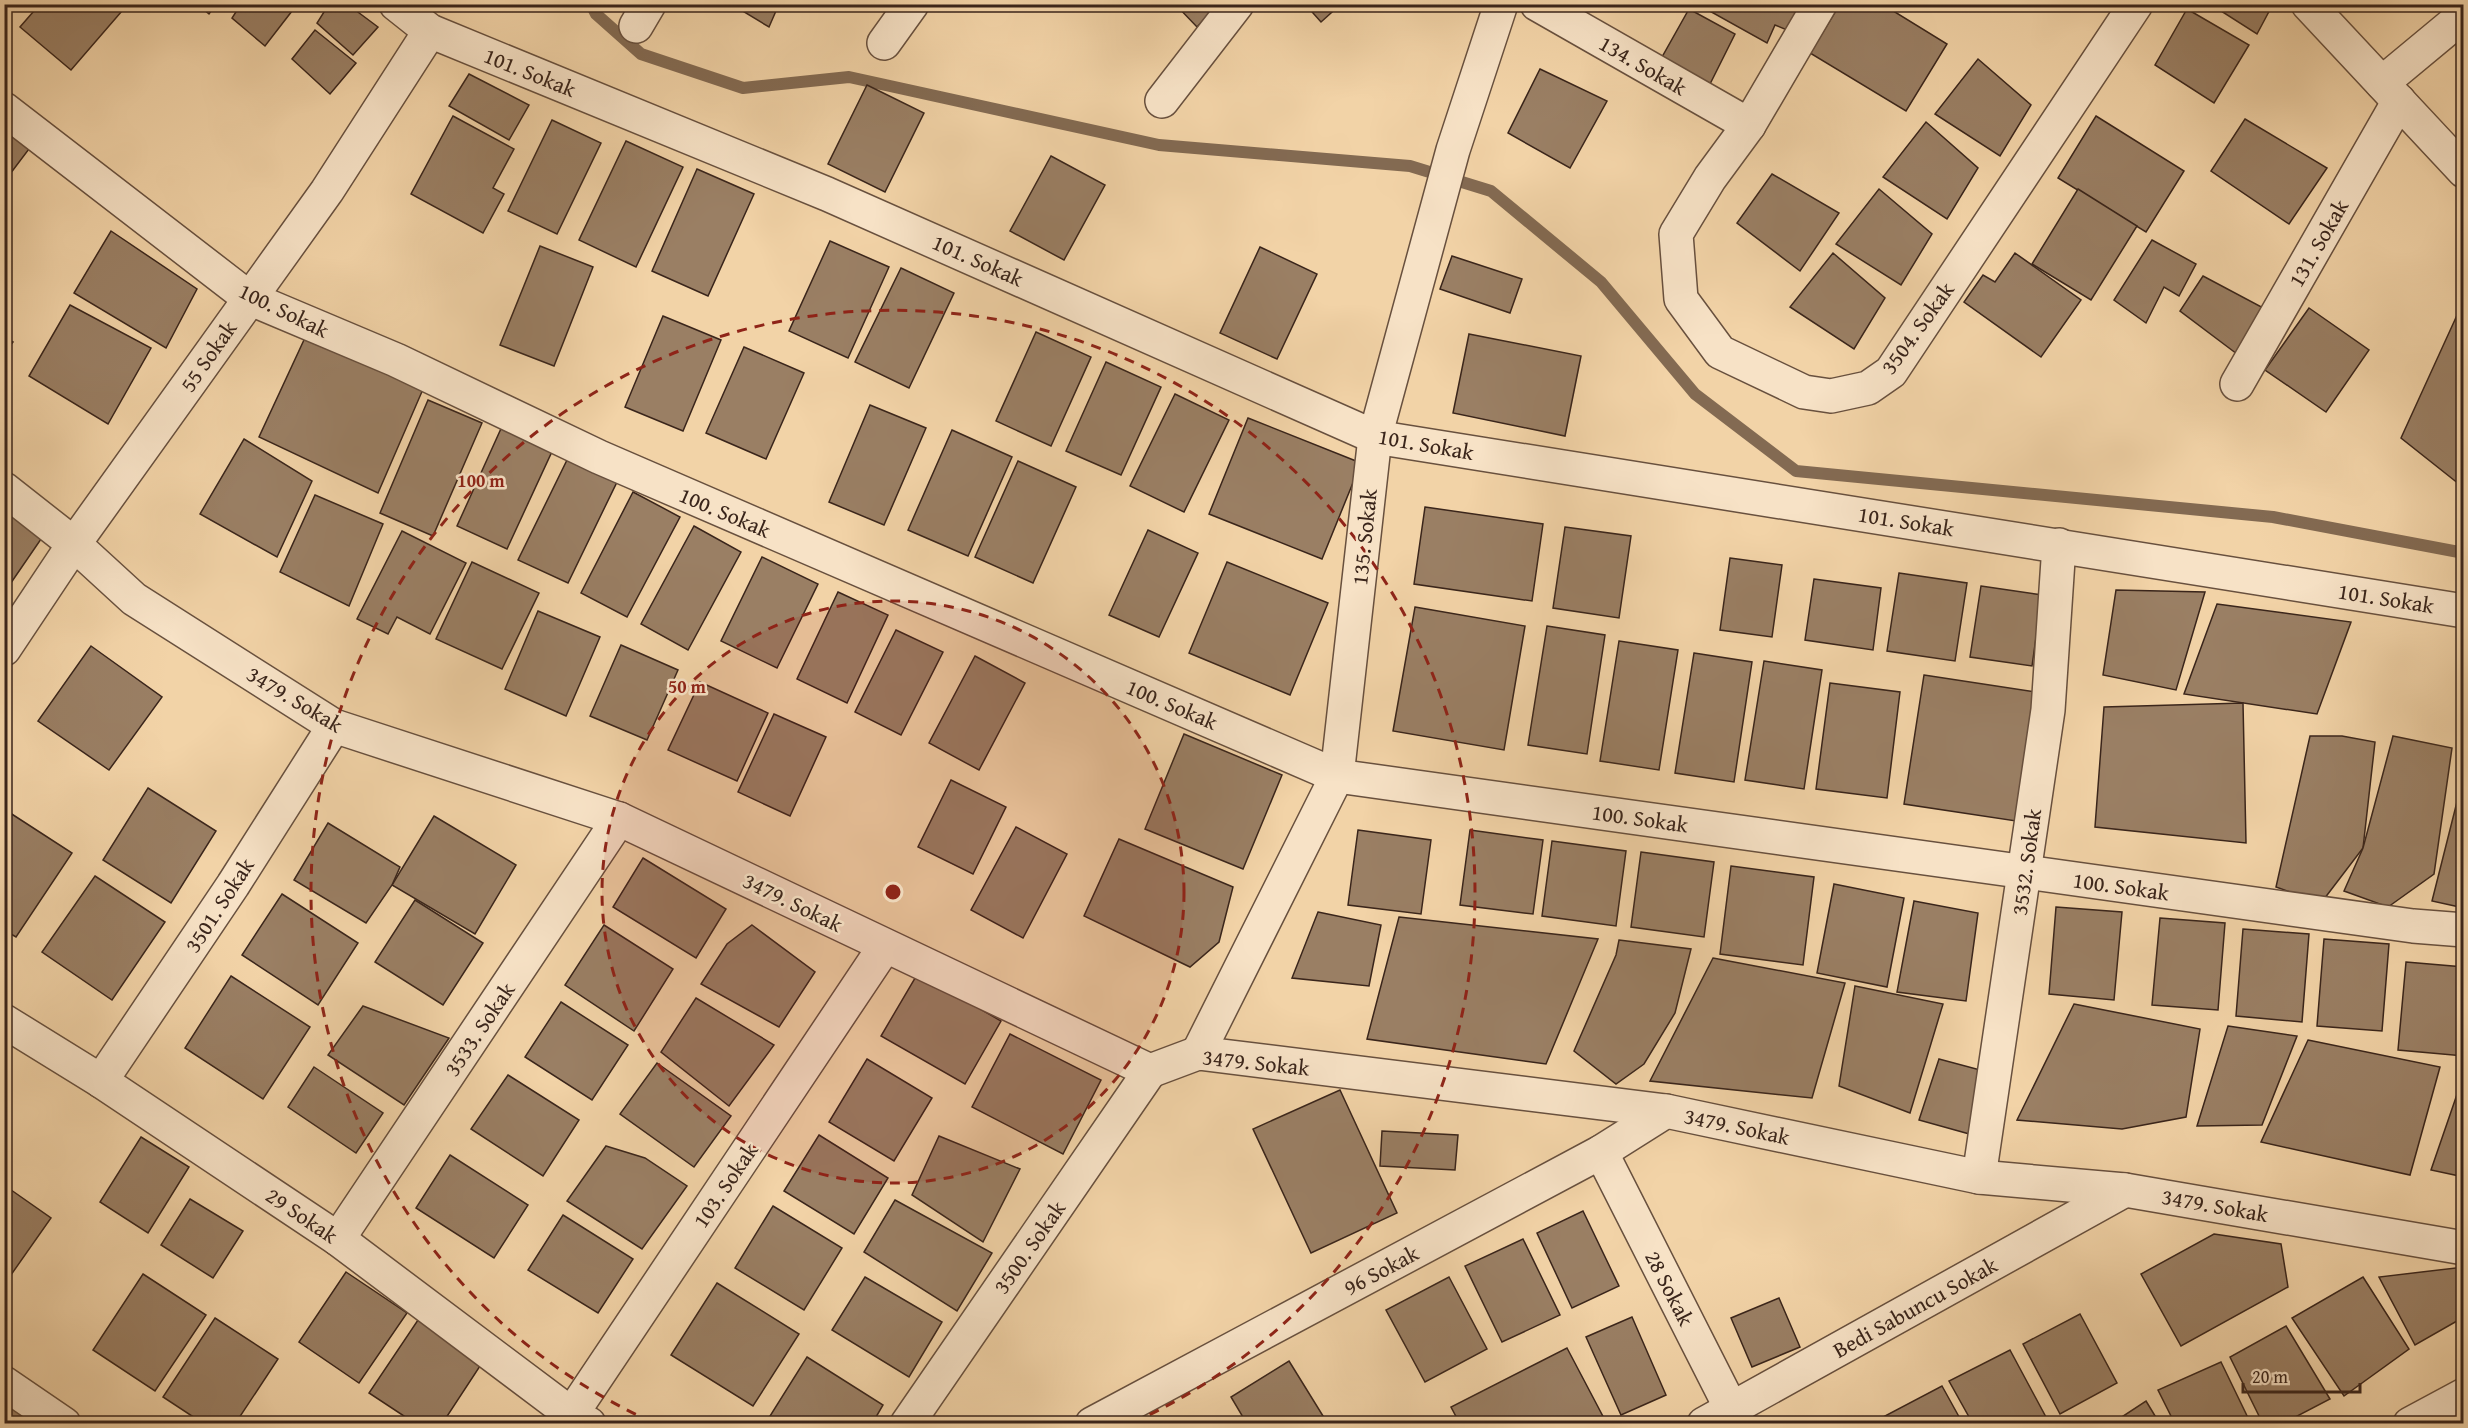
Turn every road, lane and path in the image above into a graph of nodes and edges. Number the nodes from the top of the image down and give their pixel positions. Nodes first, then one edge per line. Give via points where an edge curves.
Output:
1 (396, 4) edge
2 (912, 4) edge
3 (1237, 4) edge
4 (1501, 4) edge
5 (1537, 4) edge
6 (1820, 4) edge
7 (2136, 4) edge
8 (2308, 4) edge
9 (2463, 15) edge
10 (429, 18) edge
11 (884, 43) dead end
12 (2390, 92) junction
13 (1162, 101) dead end
14 (4, 109) edge
15 (1749, 125) junction
16 (2463, 171) edge
17 (249, 298) junction
18 (2237, 384) dead end
19 (1376, 437) junction
20 (4, 489) edge
21 (74, 544) junction
22 (2059, 545) junction
23 (2463, 611) edge
24 (4, 649) edge
25 (334, 726) junction
26 (1337, 776) junction
27 (620, 819) junction
28 (2025, 873) junction
29 (2463, 930) edge
30 (885, 946) junction
31 (4, 1021) edge
32 (1198, 1053) junction
33 (1150, 1071) junction
34 (101, 1081) junction
35 (1666, 1111) junction
36 (1602, 1152) junction
37 (1979, 1177) junction
38 (2125, 1190) junction
39 (338, 1239) junction
40 (2463, 1248) edge
41 (4, 1383) edge
42 (2463, 1395) edge
43 (1725, 1419) edge
44 (575, 1420) edge
45 (64, 1424) edge
46 (907, 1424) edge
47 (1092, 1424) edge
48 (2410, 1424) edge

1 - 10 street, 101. Sokak
2 - 11 street
3 - 13 street
4 - 19 street, 135. Sokak via 1453,150
5 - 15 street, 134. Sokak
6 - 15 street, 3504. Sokak
7 - 15 street, 3504. Sokak via 1891,372 1868,387 1831,396 1804,392 1720,352 1681,299 1676,234
8 - 12 street
9 - 12 street
10 - 17 street, 55 Sokak via 327,191
10 - 19 street, 101. Sokak
12 - 16 street
12 - 18 street, 131. Sokak
14 - 17 street, 100. Sokak
17 - 21 street, 55 Sokak
17 - 26 street, 100. Sokak via 396,360 598,457
19 - 22 street, 101. Sokak
19 - 26 street, 135. Sokak
20 - 21 street, 3479. Sokak
21 - 24 street, 55 Sokak
21 - 25 street, 3479. Sokak via 134,599
22 - 23 street, 101. Sokak
22 - 28 street, 3532. Sokak via 2048,710
25 - 27 street, 3479. Sokak
25 - 34 street, 3501. Sokak
26 - 28 street, 100. Sokak
26 - 32 street, 135. Sokak
27 - 30 street, 3479. Sokak
27 - 39 street, 3533. Sokak
28 - 29 street, 100. Sokak
28 - 37 street, 3532. Sokak
30 - 33 street, 3479. Sokak
30 - 44 street, 103. Sokak
31 - 34 street, 29 Sokak
32 - 33 street, 3479. Sokak
32 - 35 street, 3479. Sokak
33 - 46 street, 3500. Sokak
34 - 39 street, 29 Sokak
35 - 36 street, 96 Sokak
35 - 37 street, 3479. Sokak
36 - 43 street, 28 Sokak
36 - 47 street, 96 Sokak
37 - 38 street, 3479. Sokak
38 - 40 street, 3479. Sokak
38 - 43 street, Bedi Sabuncu Sokak
39 - 44 street, 29 Sokak
41 - 45 street
42 - 48 street

